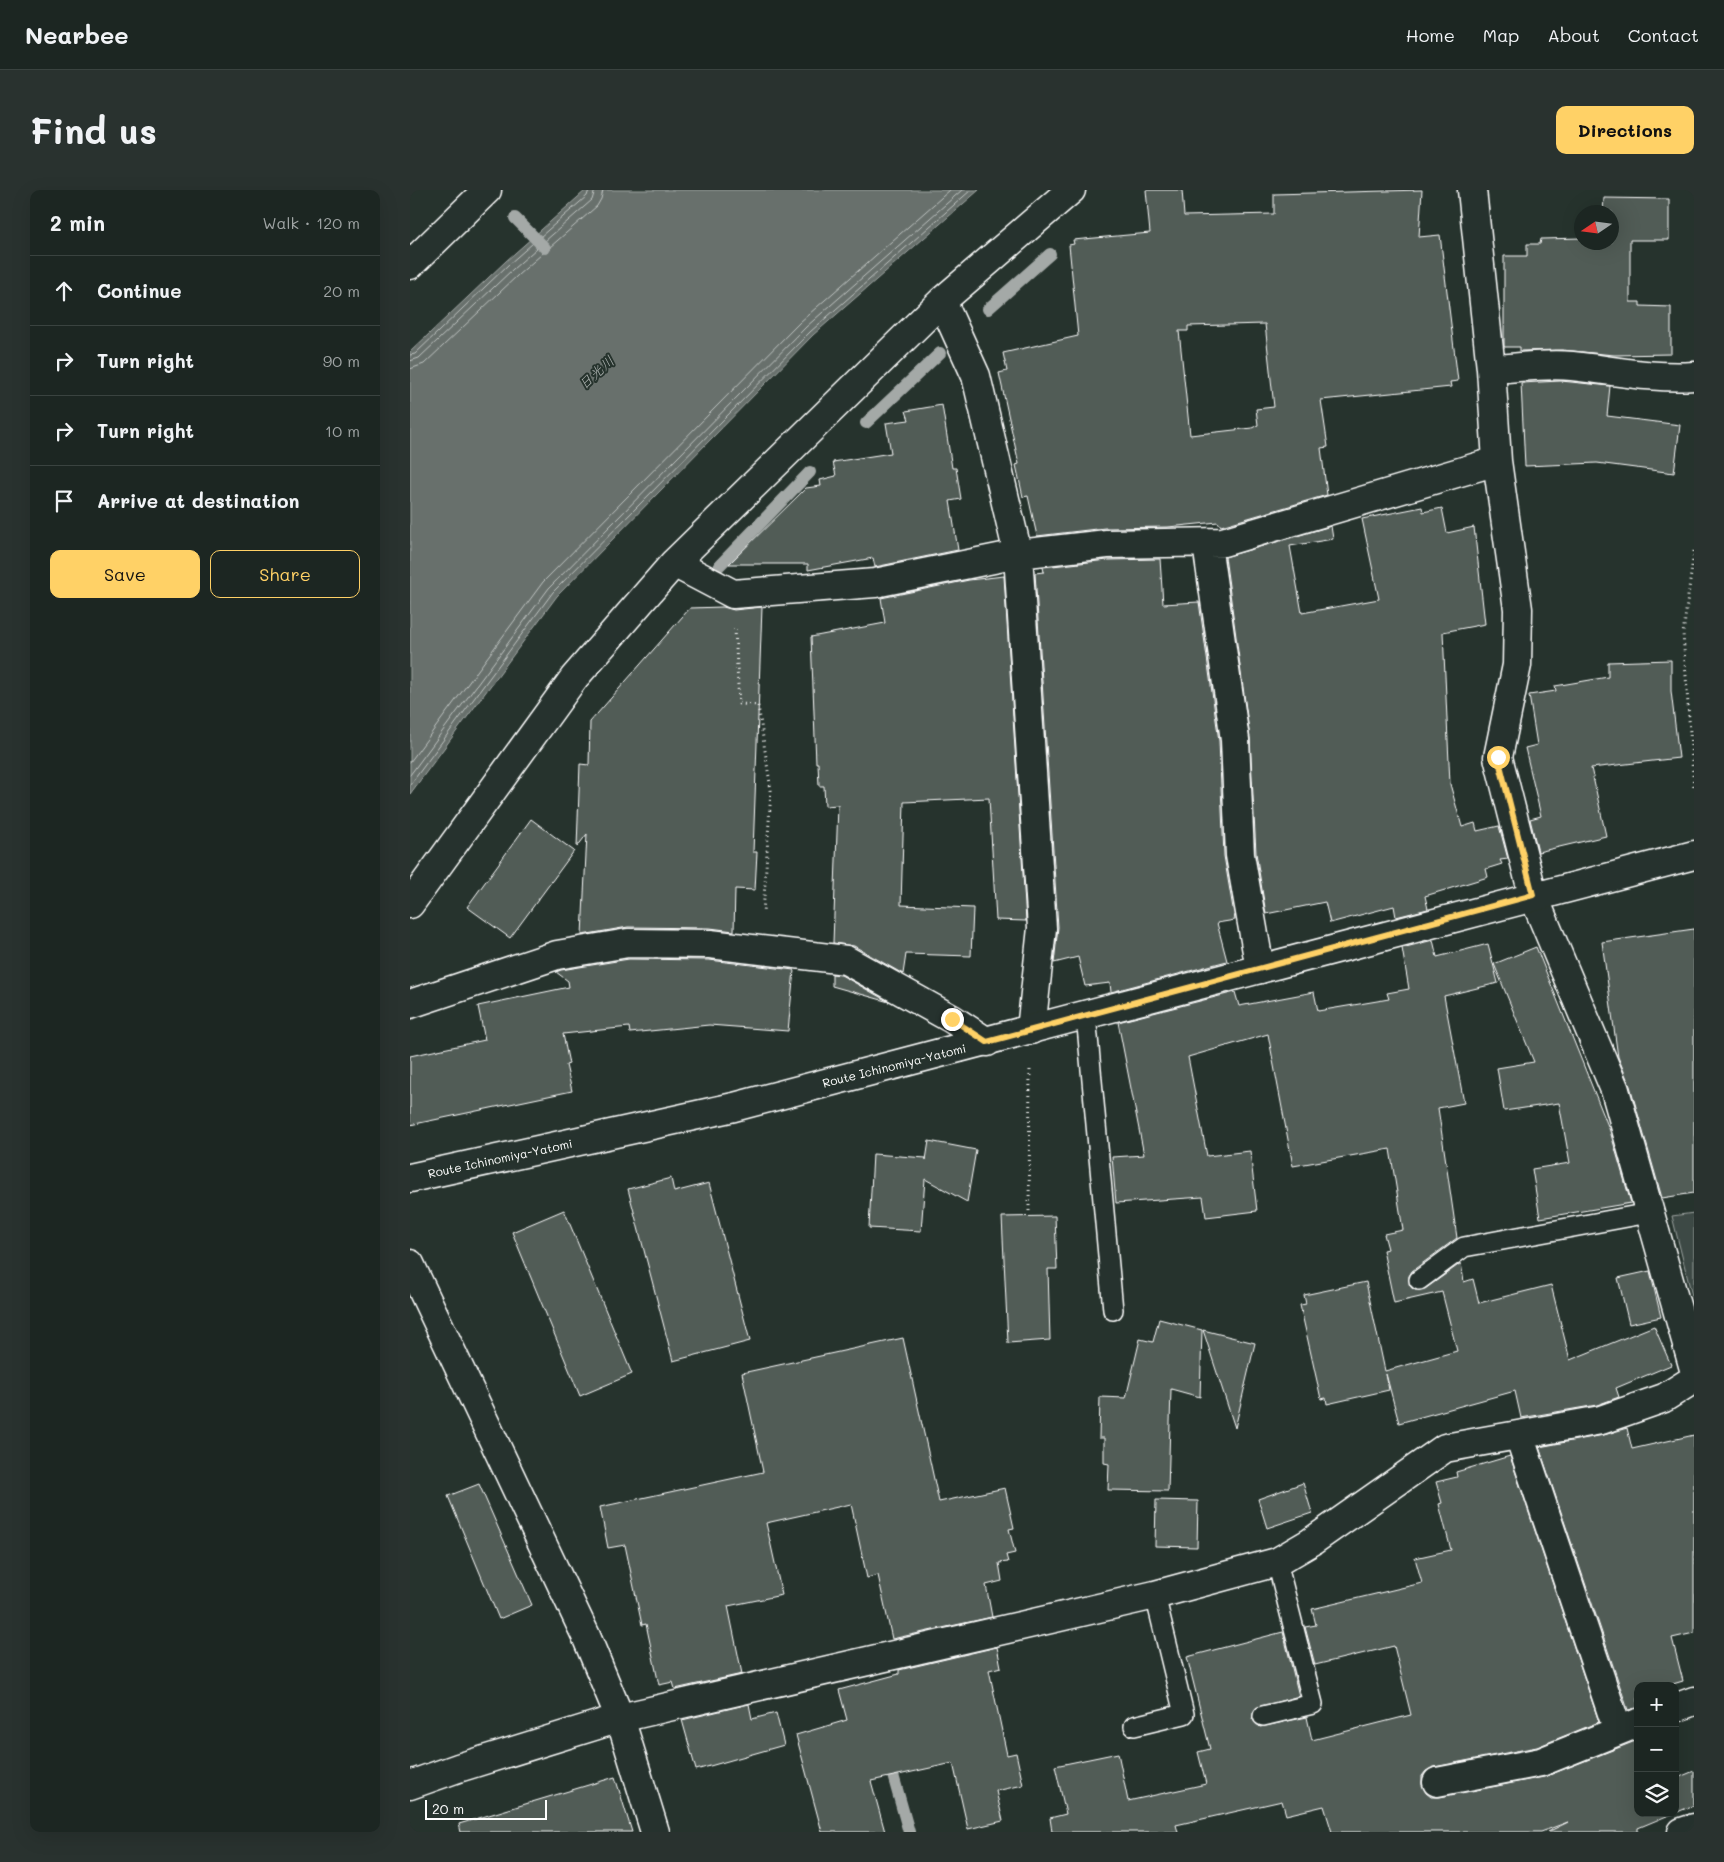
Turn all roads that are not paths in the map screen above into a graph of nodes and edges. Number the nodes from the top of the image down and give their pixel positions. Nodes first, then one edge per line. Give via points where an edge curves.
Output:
1 (487, 190) edge
2 (1071, 190) edge
3 (1472, 190) edge
4 (410, 265) edge
5 (942, 301) junction
6 (1492, 369) junction
7 (1694, 376) edge
8 (1497, 461) junction
9 (1207, 544) junction
10 (1018, 554) junction
11 (674, 563) junction
12 (1694, 855) edge
13 (1533, 895) junction
14 (410, 904) edge
15 (1260, 969) junction
16 (410, 1004) edge
17 (1086, 1015) junction
18 (1030, 1030) junction
19 (987, 1042) junction
20 (410, 1178) edge
21 (1650, 1213) junction
22 (410, 1264) edge
23 (1419, 1280) dead end
24 (1114, 1310) dead end
25 (1694, 1369) edge
26 (1694, 1379) edge
27 (1519, 1435) junction
28 (1277, 1562) junction
29 (1155, 1595) junction
30 (1694, 1701) edge
31 (1679, 1707) edge
32 (1263, 1716) dead end
33 (620, 1718) junction
34 (1134, 1726) dead end
35 (1628, 1727) edge
36 (1437, 1782) dead end
37 (410, 1785) edge
38 (1694, 1828) edge
39 (655, 1832) edge
40 (1682, 1832) edge

1 - 4 street
2 - 5 street
3 - 6 street
5 - 10 street via 976,376
5 - 11 street
6 - 7 street via 1571,366
6 - 8 street
8 - 9 street via 1312,517
8 - 13 street via 1518,609 1517,665 1498,757
9 - 10 street via 1107,544
9 - 15 street via 1235,740 1240,855
10 - 11 street via 875,583 733,594
10 - 18 street via 1042,928
11 - 14 street via 574,678
12 - 13 street, Route Ichinomiya-Yatomi
13 - 15 street, Route Ichinomiya-Yatomi
13 - 21 street via 1615,1090
15 - 17 street, Route Ichinomiya-Yatomi
16 - 19 street via 557,955 628,943 710,944 846,960
17 - 18 street, Route Ichinomiya-Yatomi
17 - 24 lane
18 - 19 street, Route Ichinomiya-Yatomi
19 - 20 street, Route Ichinomiya-Yatomi via 734,1107
21 - 23 lane via 1464,1247
21 - 25 street
22 - 33 street via 586,1636
26 - 27 street via 1664,1398 1601,1420
27 - 28 street via 1445,1448 1312,1542
27 - 35 street
28 - 29 street
28 - 32 lane via 1313,1704
29 - 33 street
29 - 34 lane via 1184,1714
30 - 31 street
33 - 37 street
33 - 39 street
35 - 36 street via 1541,1762
38 - 40 street

